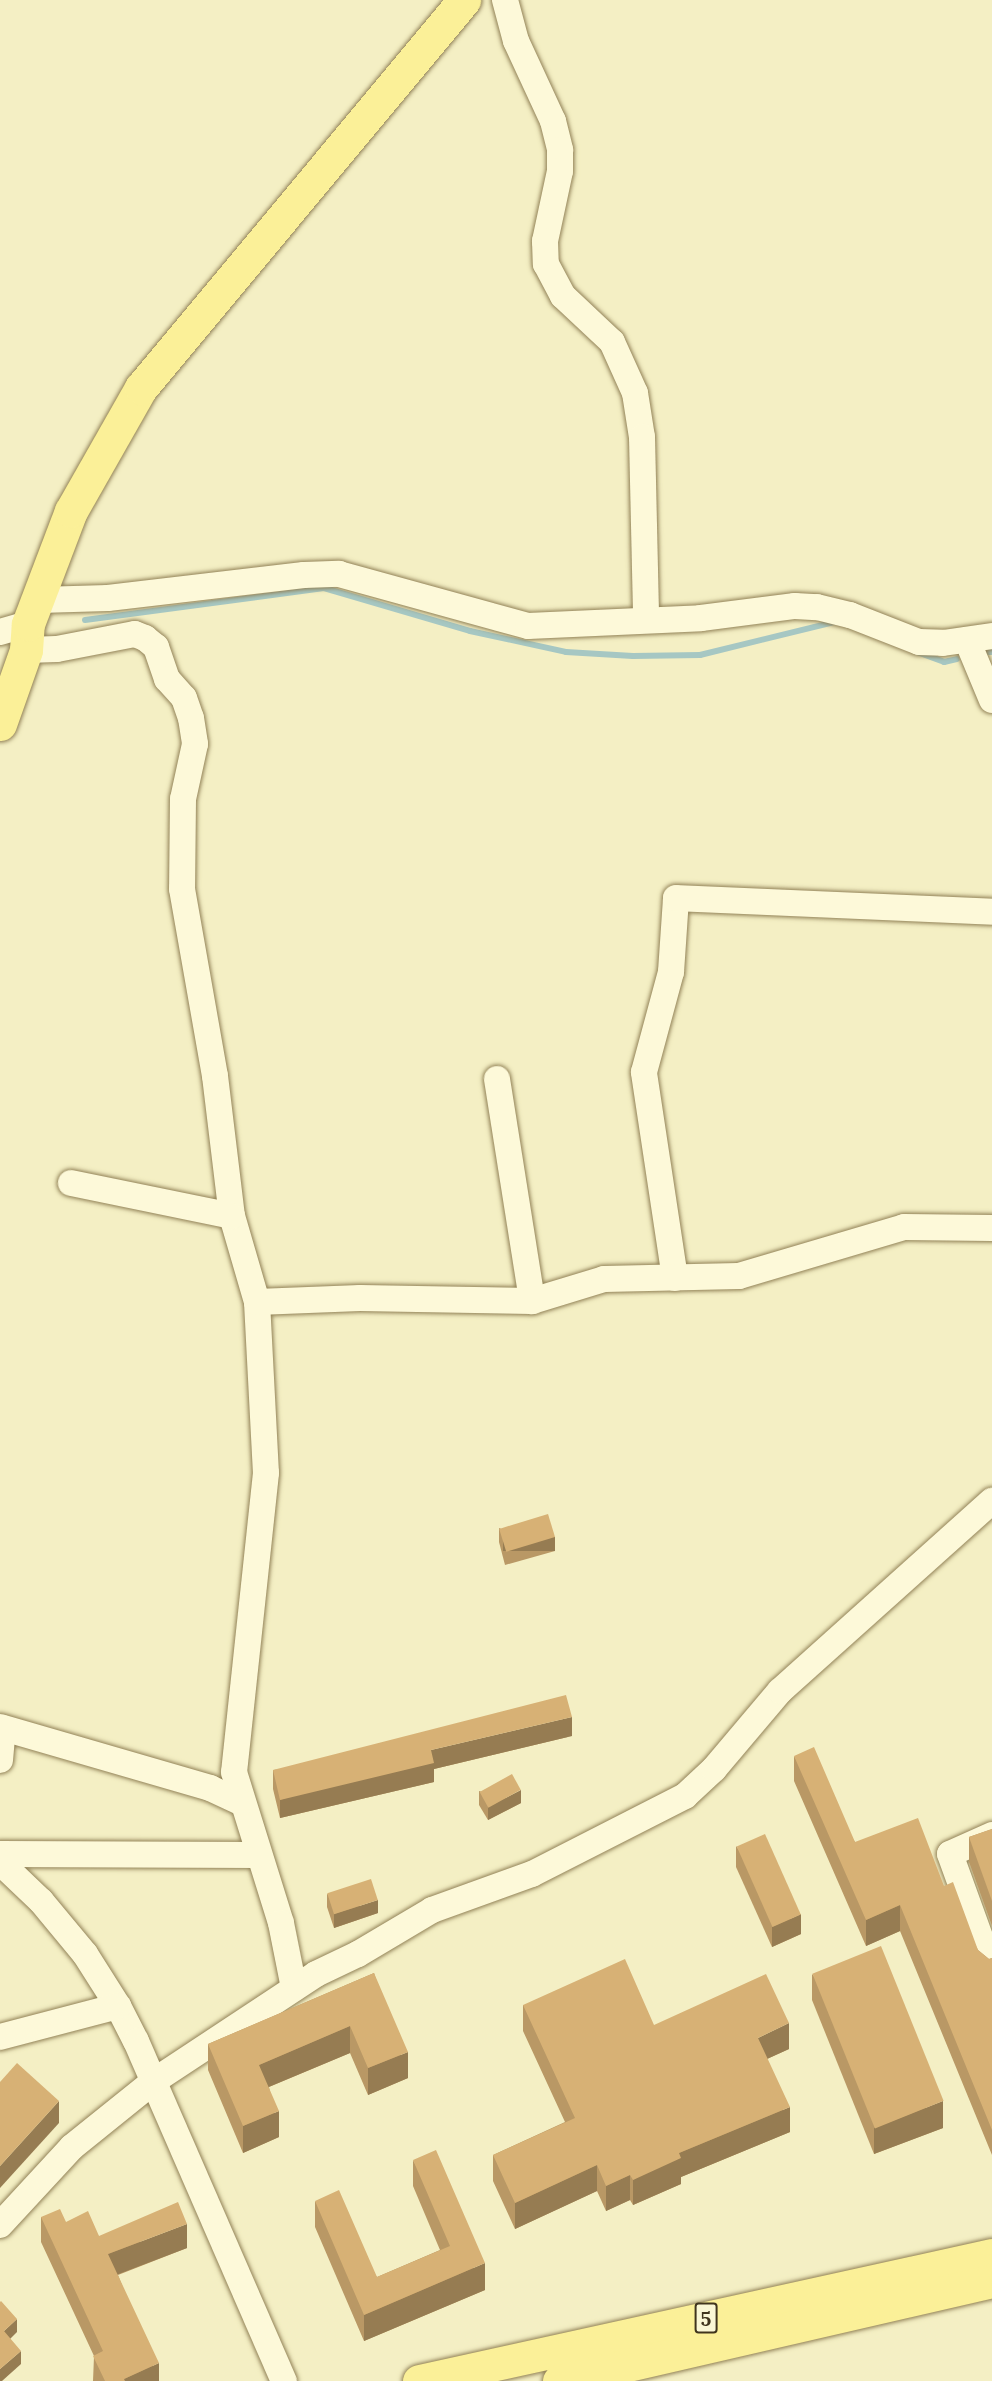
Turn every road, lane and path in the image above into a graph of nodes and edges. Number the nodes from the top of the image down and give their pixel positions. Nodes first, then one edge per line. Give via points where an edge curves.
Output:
1 (464, 0) edge
2 (505, 0) edge
3 (646, 620) junction
4 (23, 626) edge
5 (980, 638) edge
6 (992, 699) edge
7 (0, 724) edge
8 (992, 912) edge
9 (497, 1079) dead end
10 (71, 1183) dead end
11 (232, 1216) junction
12 (992, 1228) edge
13 (675, 1278) junction
14 (532, 1301) junction
15 (257, 1302) junction
16 (992, 1501) edge
17 (1, 1728) edge
18 (0, 1760) edge
19 (242, 1803) junction
20 (992, 1835) edge
21 (0, 1854) edge
22 (258, 1855) junction
23 (0, 1862) edge
24 (992, 1970) edge
25 (294, 1988) junction
26 (118, 2006) junction
27 (0, 2037) edge
28 (154, 2081) junction
29 (0, 2226) edge
30 (992, 2255) edge
31 (992, 2282) edge
32 (284, 2381) edge
33 (419, 2381) edge
34 (559, 2381) edge

1 - 4 main road via 141,388 71,512
2 - 3 street via 516,41 553,121 560,150 560,171 545,242 546,264 562,296 612,342 636,393 642,437
3 - 4 street via 528,626 339,574 304,574 108,598
3 - 5 street via 817,607 919,642
4 - 7 main road
4 - 11 street via 57,649 135,634 156,648 168,679 184,698 195,744 183,799 183,889 215,1076
5 - 6 street
8 - 13 street via 676,898 671,972 644,1072
9 - 14 street
10 - 11 street
11 - 15 street
12 - 13 street via 904,1227 739,1276
13 - 14 street via 604,1279
14 - 15 street via 360,1298
15 - 19 street via 266,1473 234,1772
16 - 25 street via 780,1691 714,1769 685,1796 532,1874 432,1910
17 - 18 street
17 - 19 street via 210,1788
19 - 22 street
20 - 24 street via 950,1854
21 - 22 street
22 - 25 street via 281,1923
23 - 26 street via 41,1901 85,1954
25 - 28 street
26 - 27 street
26 - 28 street
28 - 29 street via 72,2146
28 - 32 street
30 - 33 main road, 5
31 - 34 main road, 5

